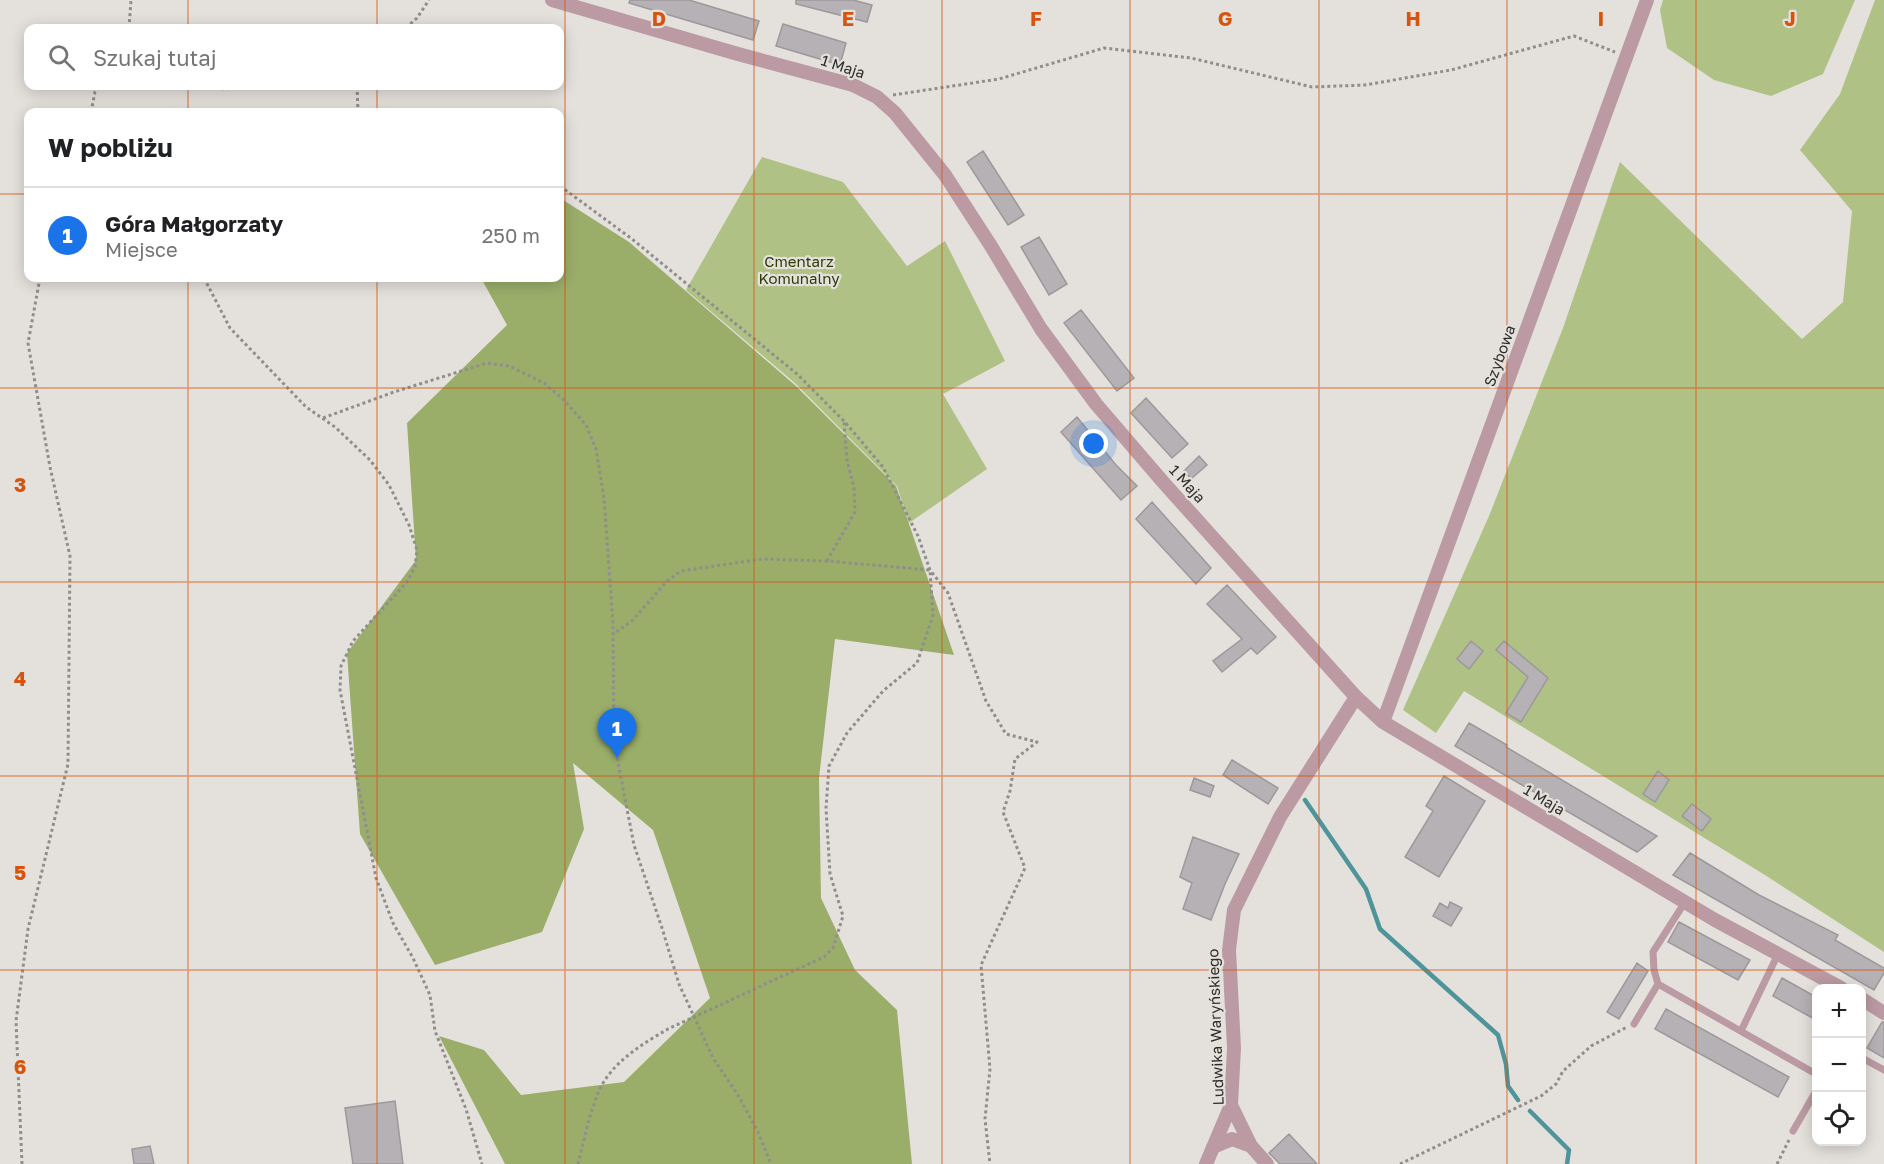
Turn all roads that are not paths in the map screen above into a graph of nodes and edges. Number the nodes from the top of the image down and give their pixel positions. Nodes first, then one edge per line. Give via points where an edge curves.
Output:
1 (552, 0) edge
2 (1647, 0) edge
3 (1356, 697) junction
4 (1383, 722) junction
5 (1684, 902) junction
6 (1778, 954) junction
7 (1658, 984) junction
8 (1834, 984) edge
9 (1866, 1005) edge
10 (1884, 1013) edge
11 (1634, 1024) road end
12 (1741, 1031) junction
13 (1866, 1060) edge
14 (1884, 1070) edge
15 (1812, 1072) edge
16 (1815, 1092) edge
17 (1231, 1105) junction
18 (1793, 1131) road end
19 (1251, 1146) junction
20 (1213, 1147) junction
21 (1206, 1164) edge
22 (1267, 1164) edge

1 - 3 street, 1 Maja via 854,85 877,97 945,175 1041,329 1096,404
2 - 4 street, Szybowa
3 - 4 street, 1 Maja
3 - 17 street, Ludwika Waryńskiego via 1280,817 1234,910 1228,950 1234,1048
4 - 5 street, 1 Maja
5 - 6 street, 1 Maja
5 - 7 lane via 1653,952
6 - 8 street, 1 Maja
6 - 12 lane
7 - 11 lane
7 - 12 lane
9 - 10 street
12 - 15 lane
13 - 14 lane
16 - 18 lane
17 - 19 street, Ludwika Waryńskiego
17 - 20 street
19 - 20 street via 1232,1139
19 - 22 street, Ludwika Waryńskiego
20 - 21 street

